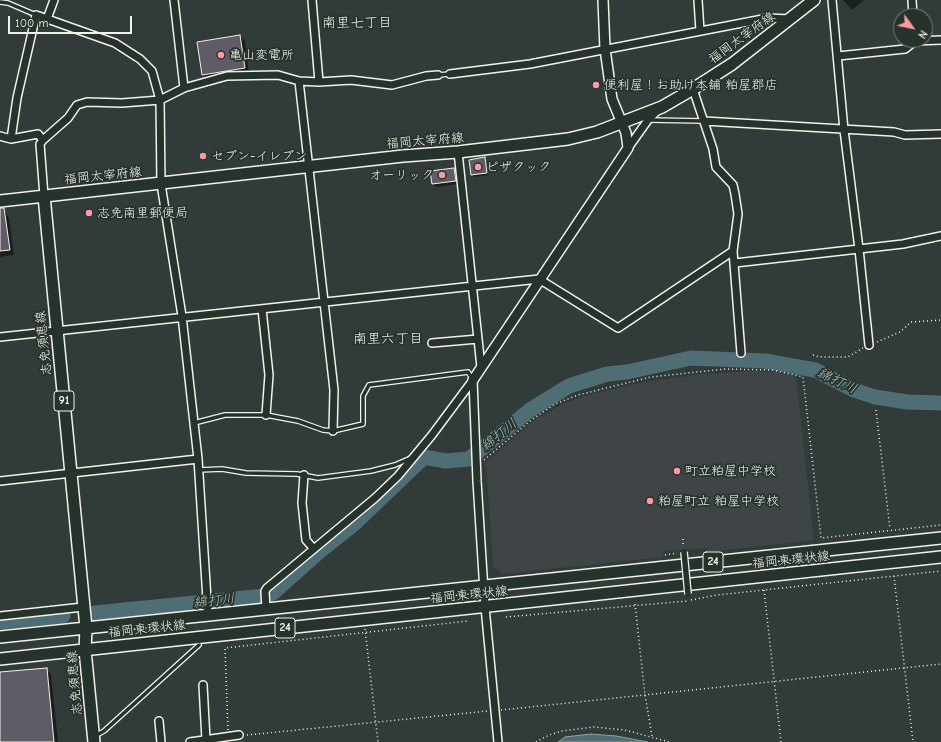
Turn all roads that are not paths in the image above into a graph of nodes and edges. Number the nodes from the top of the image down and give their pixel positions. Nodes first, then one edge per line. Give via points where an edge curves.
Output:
1 (54, 0) edge
2 (174, 0) edge
3 (312, 0) edge
4 (603, 0) edge
5 (698, 0) edge
6 (814, 0) edge
7 (832, 0) edge
8 (0, 2) edge
9 (36, 15) junction
10 (47, 19) junction
11 (790, 19) junction
12 (700, 31) junction
13 (906, 48) edge
14 (606, 49) junction
15 (838, 56) junction
16 (450, 74) joint
17 (438, 75) joint
18 (299, 81) junction
19 (319, 82) junction
20 (184, 88) junction
21 (692, 89) junction
22 (160, 100) junction
23 (662, 107) junction
24 (648, 120) junction
25 (704, 121) junction
26 (623, 123) junction
27 (844, 130) junction
28 (941, 134) edge
29 (0, 136) edge
30 (11, 139) junction
31 (42, 140) junction
32 (628, 148) junction
33 (458, 152) junction
34 (308, 168) junction
35 (161, 184) junction
36 (44, 196) junction
37 (0, 201) edge
38 (941, 236) edge
39 (860, 249) junction
40 (733, 251) junction
41 (735, 263) junction
42 (539, 279) junction
43 (471, 286) junction
44 (324, 302) junction
45 (262, 309) junction
46 (182, 316) junction
47 (56, 331) junction
48 (0, 337) edge
49 (478, 339) junction
50 (432, 343) dead end
51 (869, 345) road end
52 (741, 352) dead end
53 (481, 367) junction
54 (473, 380) junction
55 (266, 415) junction
56 (193, 423) junction
57 (333, 431) junction
58 (416, 456) junction
59 (198, 459) junction
60 (199, 470) junction
61 (71, 474) junction
62 (304, 475) junction
63 (0, 482) edge
64 (941, 538) edge
65 (314, 549) junction
66 (684, 552) road end
67 (941, 558) edge
68 (484, 586) junction
69 (688, 594) dead end
70 (266, 605) junction
71 (83, 607) junction
72 (485, 607) junction
73 (207, 611) junction
74 (0, 616) edge
75 (85, 625) junction
76 (0, 637) edge
77 (199, 645) dead end
78 (85, 650) junction
79 (0, 659) edge
80 (203, 685) dead end
81 (159, 721) dead end
82 (238, 738) edge
83 (94, 739) edge
84 (206, 740) junction
85 (160, 742) edge
86 (190, 742) edge
87 (498, 742) edge

1 - 10 street
2 - 20 street
3 - 19 street
4 - 14 street
5 - 12 street
6 - 11 main road, 福岡太宰府線
7 - 15 street
8 - 9 lane
9 - 10 street
9 - 30 street via 17,98
10 - 22 street via 115,43 140,59 152,71
11 - 12 street via 768,18
11 - 21 main road, 福岡太宰府線 via 732,64
12 - 14 street
13 - 15 street
14 - 16 street via 530,64
14 - 26 street via 612,99
15 - 27 street
16 - 17 lane
17 - 19 street via 392,85 351,80
18 - 19 street
18 - 20 street via 278,75 227,76
18 - 34 street
20 - 22 street
21 - 23 main road, 福岡太宰府線
21 - 25 street
22 - 31 street via 82,103
22 - 35 street
23 - 24 street
23 - 26 main road, 福岡太宰府線
24 - 25 lane
24 - 32 street
25 - 27 street
25 - 40 street via 716,167 733,185 738,214
26 - 32 street
26 - 33 main road, 福岡太宰府線 via 568,139
27 - 28 street via 894,132 905,135
27 - 39 street
29 - 30 street
30 - 31 street via 38,134
31 - 36 street via 40,144
32 - 42 street
33 - 34 main road, 福岡太宰府線
33 - 43 street
34 - 35 main road, 福岡太宰府線
34 - 44 street
35 - 36 main road, 福岡太宰府線
35 - 46 street
36 - 37 main road, 福岡太宰府線
36 - 47 main road, 志免須恵線 / 91
38 - 39 street via 904,244
39 - 41 street
39 - 51 street
40 - 41 street
40 - 42 street via 618,328
41 - 52 street
42 - 43 street
42 - 53 street
43 - 44 street
43 - 49 street
44 - 45 street
44 - 57 street via 334,390
45 - 46 street
45 - 55 street via 269,375
46 - 47 street
46 - 56 street
47 - 48 street
47 - 61 main road, 志免須恵線 / 91
49 - 50 street
49 - 53 street
53 - 54 street
54 - 57 lane via 468,372 368,385 363,396 362,424
54 - 58 street
54 - 68 street
55 - 56 lane via 225,415
55 - 57 lane
56 - 59 street
58 - 62 lane via 371,471 318,478
58 - 65 street via 375,498
59 - 60 street
59 - 61 street
60 - 62 lane via 222,469 246,473
60 - 73 street
61 - 63 street
61 - 71 main road, 志免須恵線 / 91
62 - 65 street via 302,502 306,540
64 - 68 main road, 福岡東環状線 / 24
65 - 70 street via 265,591
66 - 69 street, bridge
67 - 72 main road, 福岡東環状線 / 24
68 - 70 main road, 福岡東環状線 / 24
68 - 72 street
70 - 73 main road, 福岡東環状線 / 24
71 - 74 street
71 - 75 main road, 91
72 - 78 main road, 福岡東環状線 / 24
72 - 87 street
73 - 75 main road, 福岡東環状線 / 24
75 - 76 main road, 福岡東環状線 / 24
75 - 78 main road, 志免須恵線 / 91
77 - 83 lane
78 - 79 main road, 福岡東環状線 / 24
78 - 83 main road, 志免須恵線 / 91
80 - 84 street
81 - 85 street
82 - 84 street
84 - 86 street

